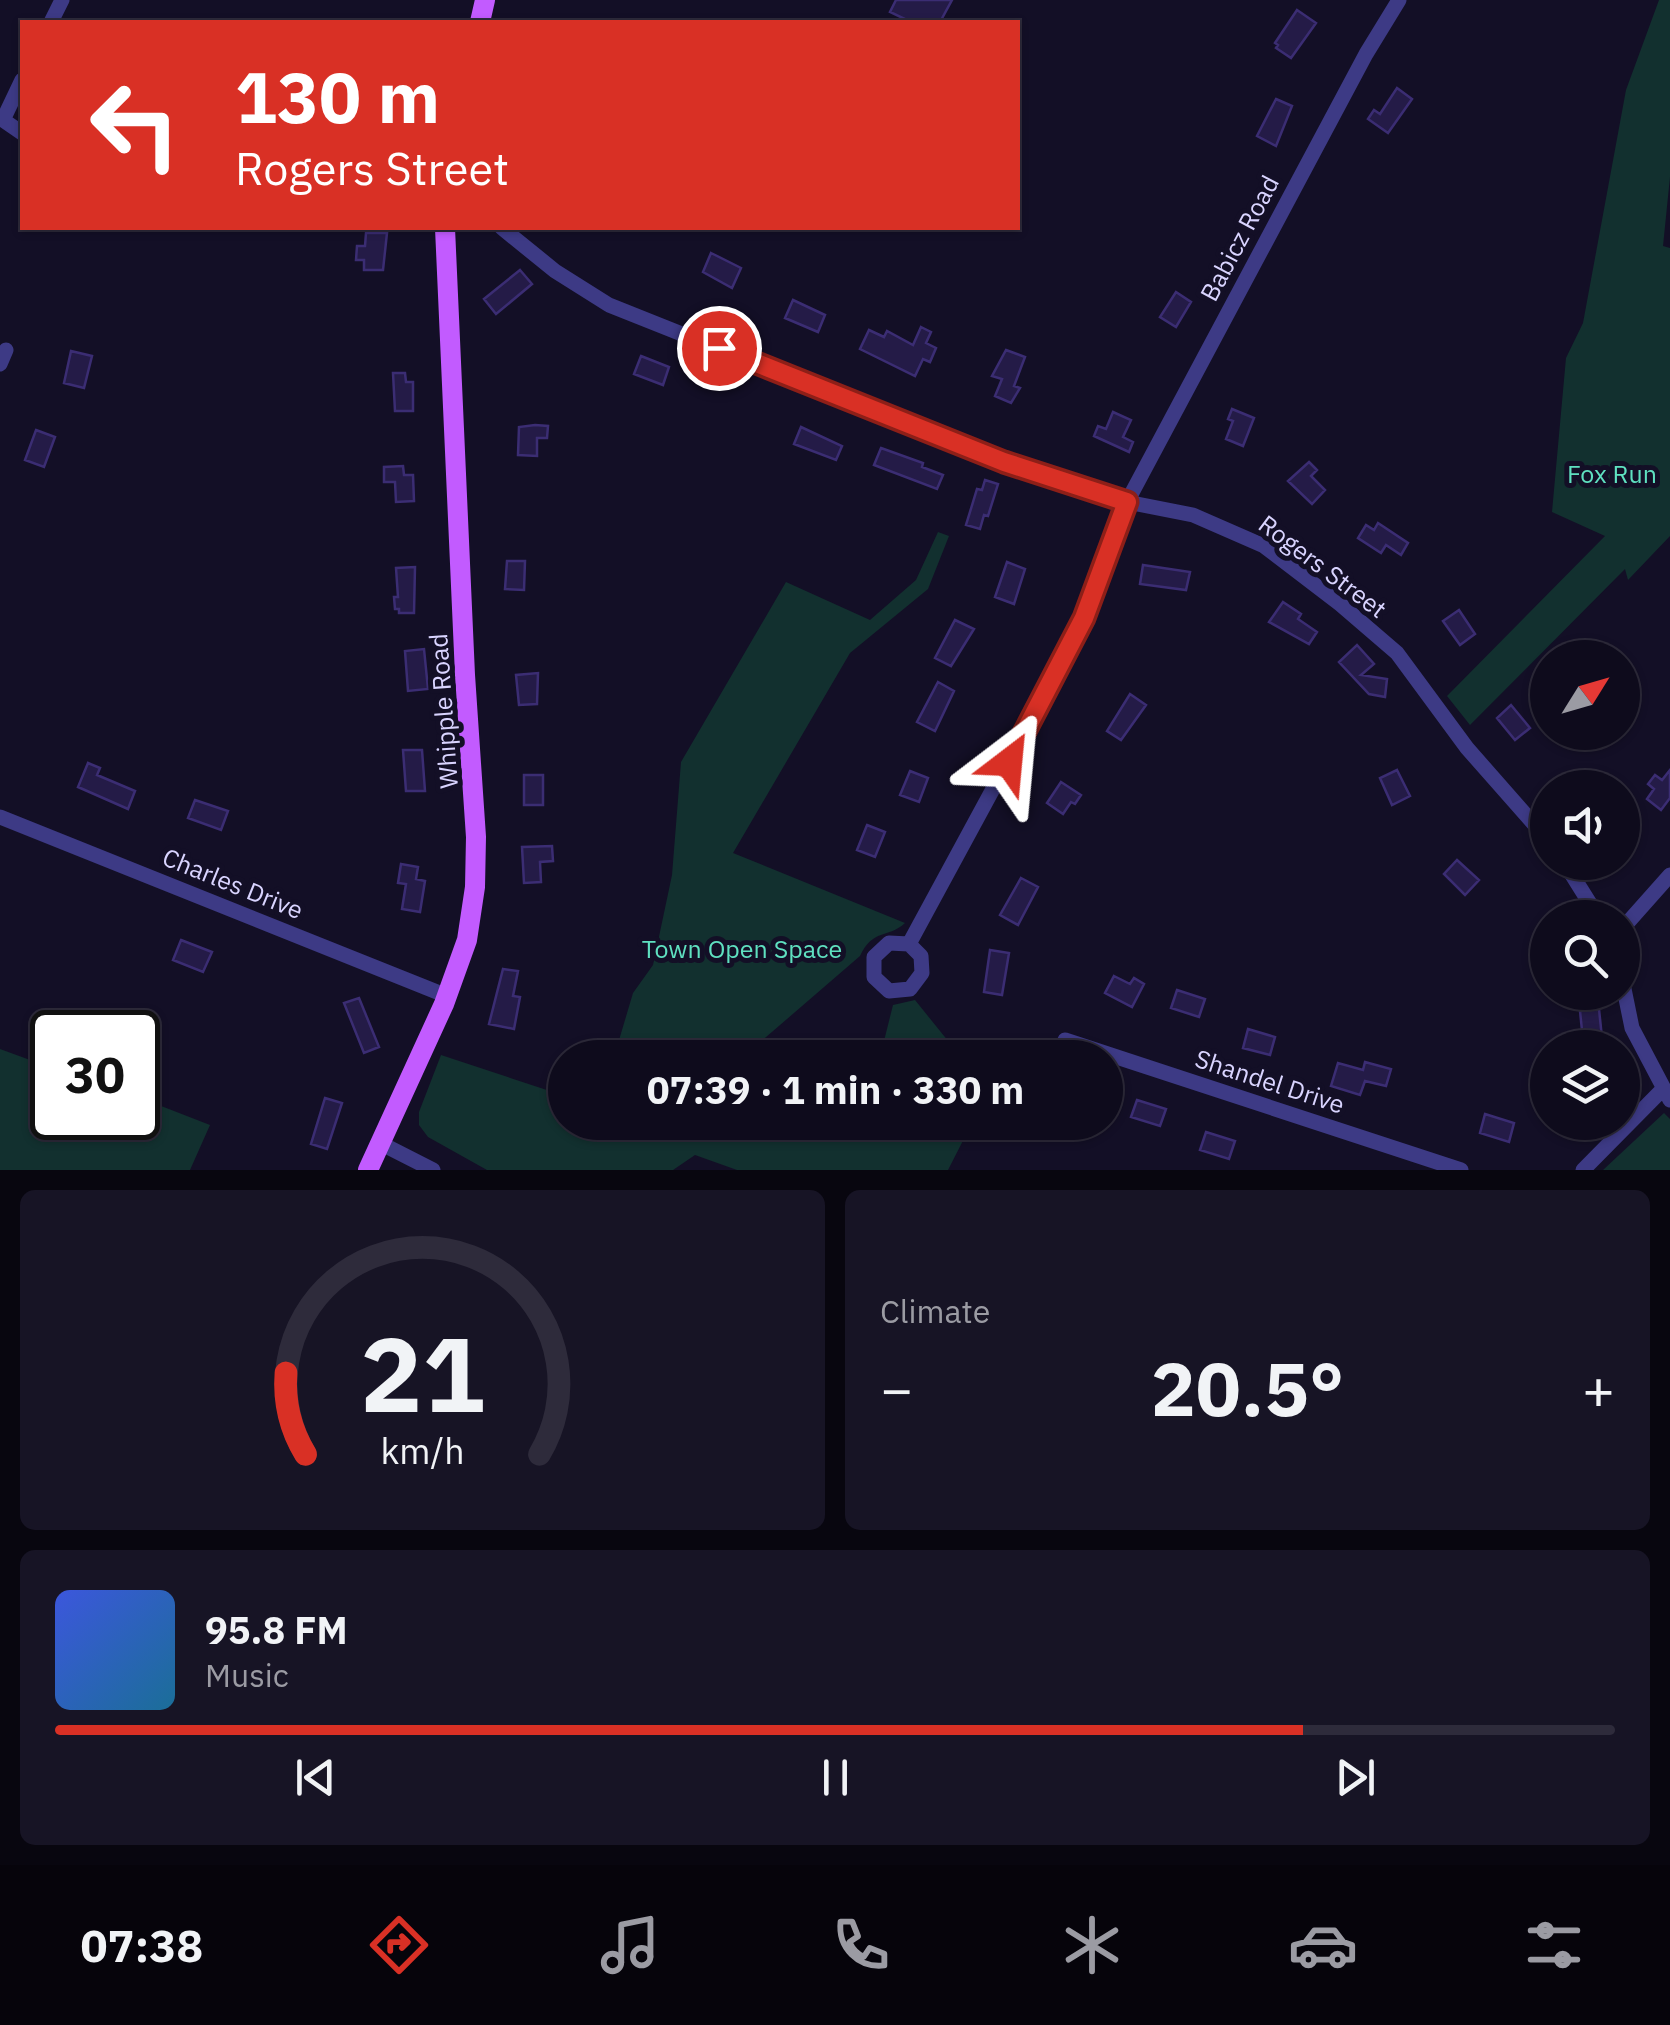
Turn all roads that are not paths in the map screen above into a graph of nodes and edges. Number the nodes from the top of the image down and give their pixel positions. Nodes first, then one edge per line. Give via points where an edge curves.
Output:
1 (1399, 0) edge
2 (20, 84) edge
3 (1, 119) edge
4 (445, 230) edge
5 (504, 230) edge
6 (1127, 502) junction
7 (0, 817) edge
8 (1530, 820) edge
9 (1670, 875) edge
10 (1640, 909) edge
11 (909, 944) dead end
12 (447, 996) junction
13 (1628, 1010) edge
14 (1123, 1059) edge
15 (1666, 1095) edge
16 (380, 1143) junction
17 (368, 1170) edge
18 (433, 1170) edge
19 (1460, 1170) edge
20 (1584, 1170) edge

1 - 6 street, Babicz Road
2 - 3 street
4 - 12 main road, Whipple Road via 476,838 466,940
5 - 6 street, Rogers Street via 609,305 1004,462
6 - 8 street, Rogers Street via 1193,514 1264,546 1340,604 1396,654
6 - 11 street, Babicz Road via 1071,646
7 - 12 street, Charles Drive
9 - 10 street
12 - 16 main road, Whipple Road
13 - 15 street
14 - 19 street, Shandel Drive
15 - 20 street
16 - 17 main road, Whipple Road
16 - 18 street

